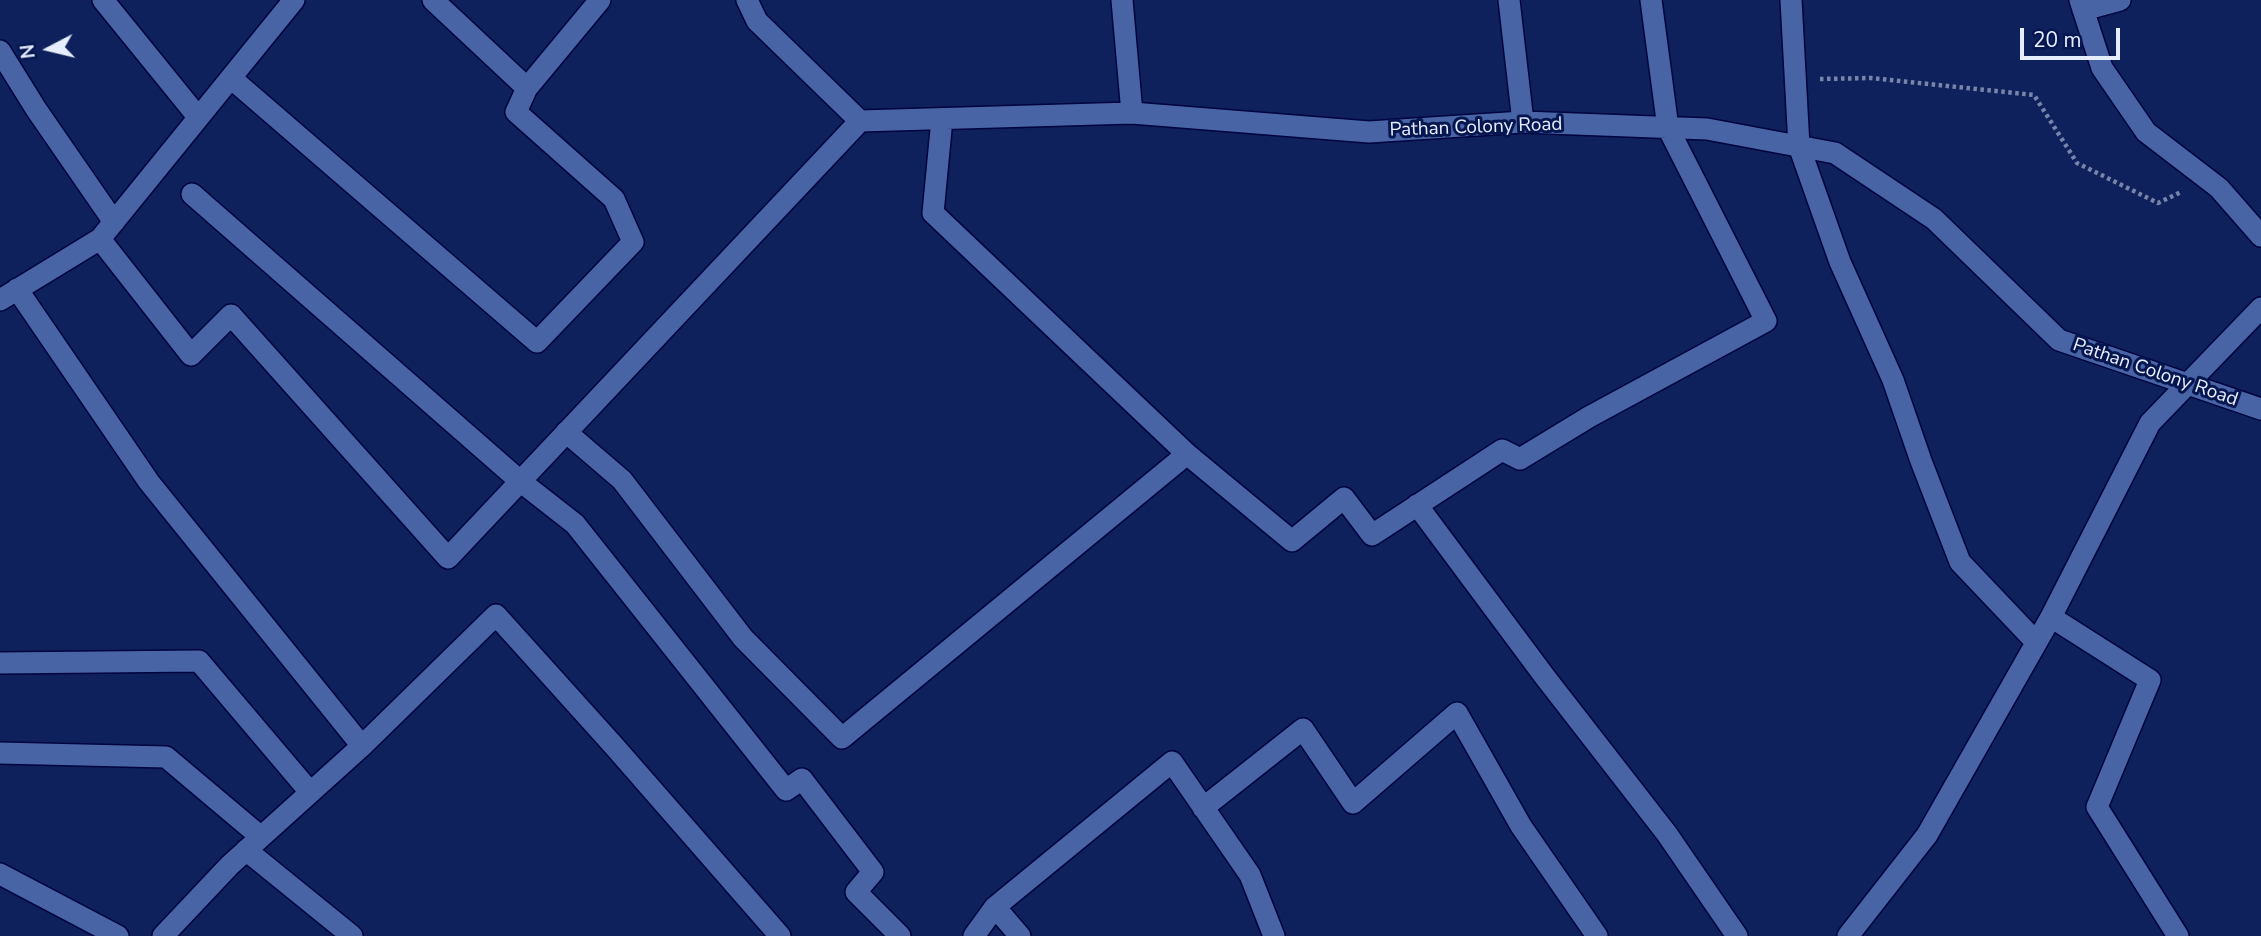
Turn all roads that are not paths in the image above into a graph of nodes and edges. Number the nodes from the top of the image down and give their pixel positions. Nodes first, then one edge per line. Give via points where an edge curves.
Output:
1 (103, 0) edge
2 (294, 0) edge
3 (433, 0) edge
4 (600, 0) edge
5 (747, 0) edge
6 (1122, 0) edge
7 (1509, 0) edge
8 (1651, 0) edge
9 (1791, 0) edge
10 (2120, 0) edge
11 (2082, 5) edge
12 (0, 51) edge
13 (231, 78) junction
14 (527, 88) junction
15 (1132, 113) junction
16 (198, 117) junction
17 (942, 119) junction
18 (860, 121) junction
19 (1523, 122) junction
20 (1668, 128) junction
21 (1799, 146) junction
22 (192, 194) dead end
23 (114, 222) junction
24 (2261, 236) edge
25 (100, 239) junction
26 (8, 295) edge
27 (2261, 308) edge
28 (2188, 384) junction
29 (2261, 409) edge
30 (566, 432) junction
31 (1187, 454) junction
32 (520, 481) junction
33 (1417, 505) junction
34 (2051, 617) junction
35 (2036, 642) junction
36 (0, 663) edge
37 (362, 746) junction
38 (0, 753) edge
39 (310, 792) junction
40 (1203, 808) junction
41 (254, 844) junction
42 (0, 874) edge
43 (995, 907) junction
44 (118, 936) edge
45 (163, 936) edge
46 (352, 936) edge
47 (780, 936) edge
48 (900, 936) edge
49 (974, 936) edge
50 (1020, 936) edge
51 (1274, 936) edge
52 (1597, 936) edge
53 (1737, 936) edge
54 (1848, 936) edge
55 (2178, 936) edge

1 - 16 street
2 - 13 street
3 - 14 street
4 - 14 street
5 - 18 street via 757,21
6 - 15 street
7 - 19 street
8 - 20 street
9 - 21 street
10 - 11 street
11 - 24 street via 2102,68 2146,132 2218,188
12 - 23 street
13 - 14 street via 537,342 634,242 614,199 516,112
13 - 16 street
15 - 17 street, Pathan Colony Road
15 - 19 street, Pathan Colony Road via 1369,132
16 - 23 street
17 - 18 street, Pathan Colony Road
17 - 31 street via 933,213
18 - 30 street
19 - 20 street, Pathan Colony Road
20 - 21 street, Pathan Colony Road via 1707,129
20 - 33 street via 1766,321 1520,459 1502,450
21 - 28 street, Pathan Colony Road via 1835,153 1934,219 2059,340
21 - 35 street via 1840,262 1893,380 1960,562
22 - 32 street
23 - 25 street
25 - 26 street
25 - 32 street via 191,355 230,315 448,558
26 - 37 street via 149,482
27 - 28 street
28 - 29 street, Pathan Colony Road
28 - 34 street via 2150,423
30 - 31 street via 622,480 743,638 842,738
30 - 32 street
31 - 33 street via 1292,541 1344,498 1372,535
32 - 48 street via 575,524 786,790 802,779 873,872 856,892
33 - 53 street via 1667,834
34 - 35 street
34 - 55 street via 2150,680 2097,807
35 - 54 street via 1927,835
36 - 39 street via 199,661
37 - 39 street
37 - 47 street via 496,615
38 - 41 street via 166,757
39 - 41 street
40 - 43 street via 1172,762
40 - 51 street via 1250,875
40 - 52 street via 1303,729 1353,803 1457,713 1521,826
41 - 45 street
41 - 46 street
42 - 44 street
43 - 49 street
43 - 50 street

